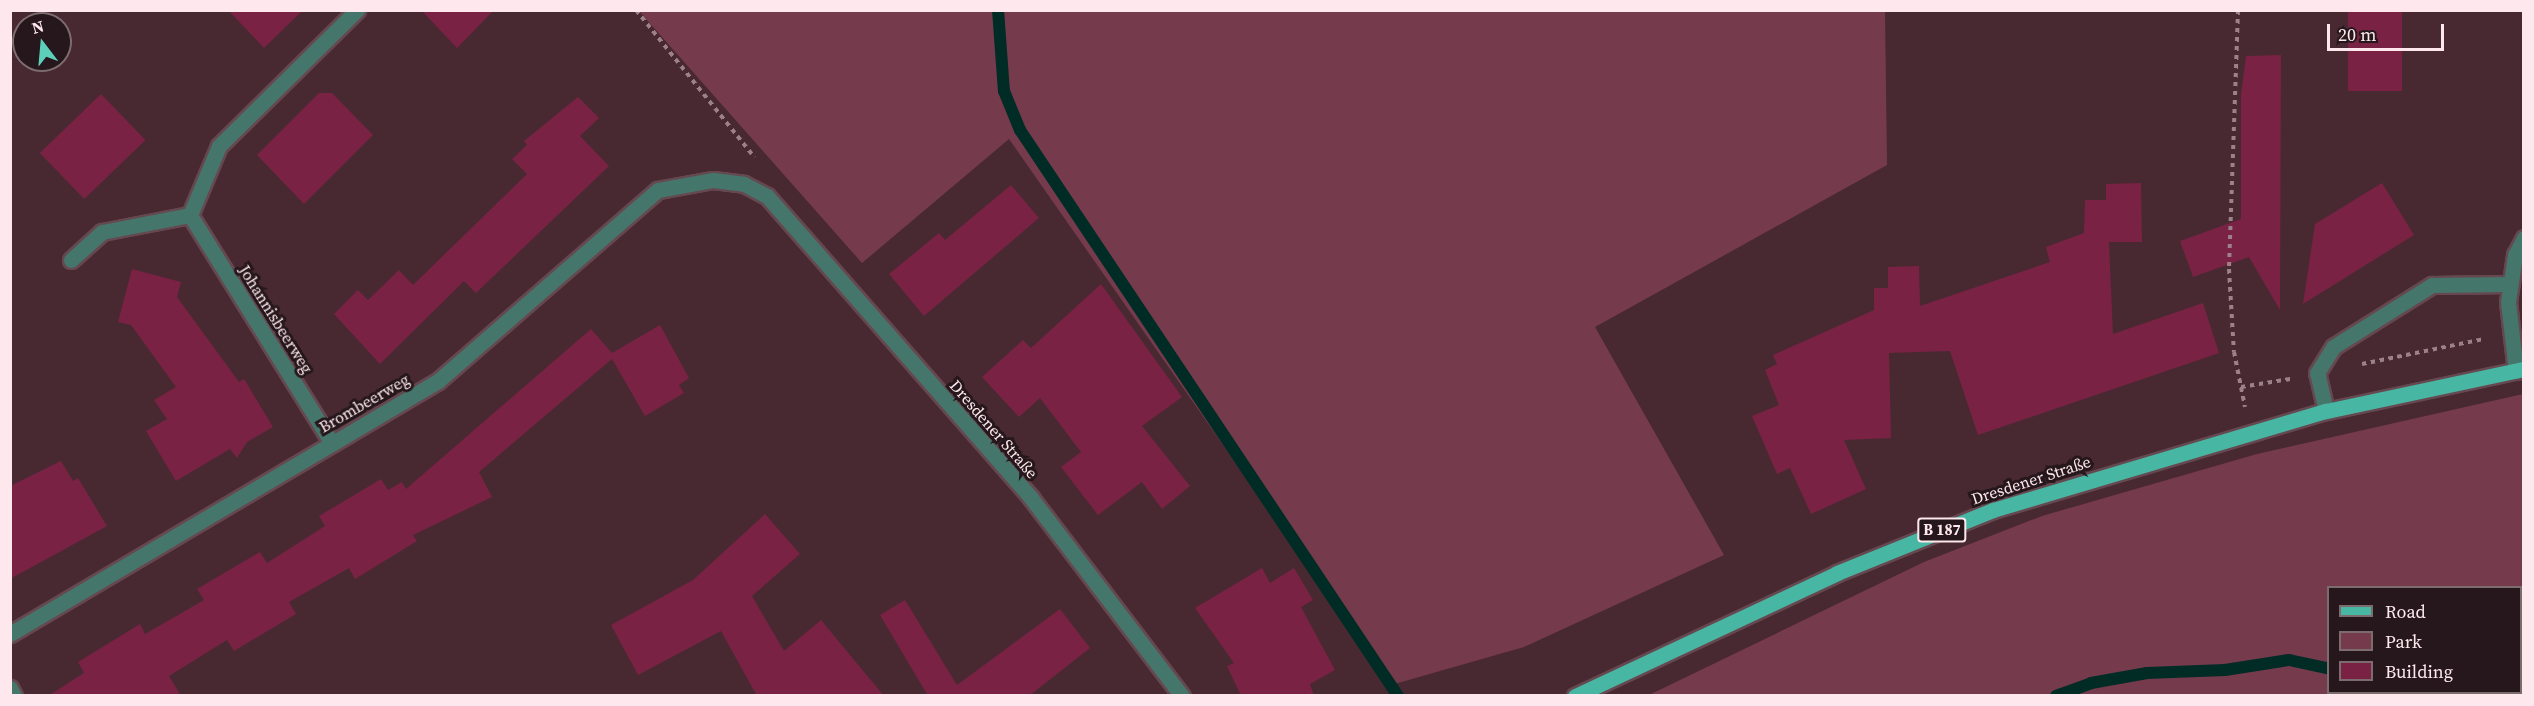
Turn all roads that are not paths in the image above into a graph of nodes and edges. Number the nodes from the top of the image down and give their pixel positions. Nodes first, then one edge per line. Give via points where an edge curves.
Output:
1 (357, 10) edge
2 (766, 196) joint
3 (190, 214) junction
4 (2523, 238) edge
5 (71, 260) dead end
6 (2509, 284) junction
7 (2520, 370) edge
8 (2326, 411) junction
9 (332, 442) junction
10 (10, 634) edge
11 (10, 688) edge
12 (14, 696) edge
13 (1182, 696) edge
14 (1575, 696) edge

1 - 3 street via 219,146
2 - 9 street, Brombeerweg via 744,184 713,180 658,190 438,381
2 - 13 street, Dresdener Straße via 1031,498
3 - 5 street via 102,232
3 - 9 street, Johannisbeerweg
4 - 6 street
6 - 7 street via 2510,335
6 - 8 street via 2433,285 2333,347 2318,373
7 - 8 main road, Dresdener Straße / B 187
8 - 14 main road, Dresdener Straße / B 187 via 2064,487 1900,546
9 - 10 street, Brombeerweg
11 - 12 street

